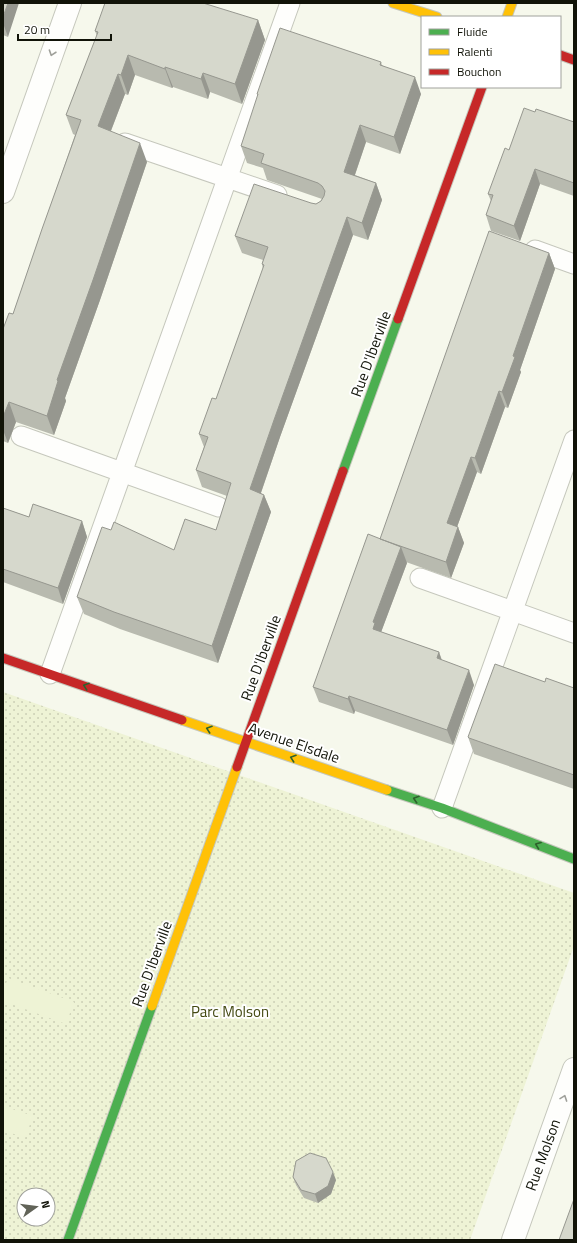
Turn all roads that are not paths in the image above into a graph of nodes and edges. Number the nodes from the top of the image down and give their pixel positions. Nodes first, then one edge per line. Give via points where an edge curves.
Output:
1 (70, 3) edge
2 (290, 3) edge
3 (393, 3) edge
4 (512, 3) edge
5 (434, 16) edge
6 (507, 16) edge
7 (561, 55) edge
8 (574, 60) edge
9 (482, 88) edge
10 (125, 142) edge
11 (227, 178) junction
12 (3, 192) edge
13 (292, 200) edge
14 (535, 250) edge
15 (574, 264) edge
16 (21, 436) dead end
17 (574, 440) edge
18 (123, 472) junction
19 (219, 507) dead end
20 (420, 578) dead end
21 (513, 611) junction
22 (574, 633) edge
23 (3, 658) edge
24 (50, 674) junction
25 (246, 741) junction
26 (442, 808) junction
27 (574, 859) edge
28 (574, 1069) edge
29 (68, 1240) edge
30 (513, 1240) edge

1 -> 12 street
2 - 11 lane
3 - 5 main road
4 - 6 main road
7 - 8 main road
9 - 25 main road, Rue D'Iberville
10 - 11 lane
11 - 13 lane
11 - 18 lane
14 - 15 lane
16 - 18 lane
17 - 21 lane
18 - 19 lane
18 - 24 lane
20 - 21 lane
21 - 22 lane
21 - 26 lane
23 - 24 main road, Avenue Elsdale
25 -> 24 main road, Avenue Elsdale
26 -> 25 main road, Avenue Elsdale
25 - 29 main road, Rue D'Iberville
27 -> 26 main road, Avenue Elsdale
30 -> 28 street, Rue Molson

